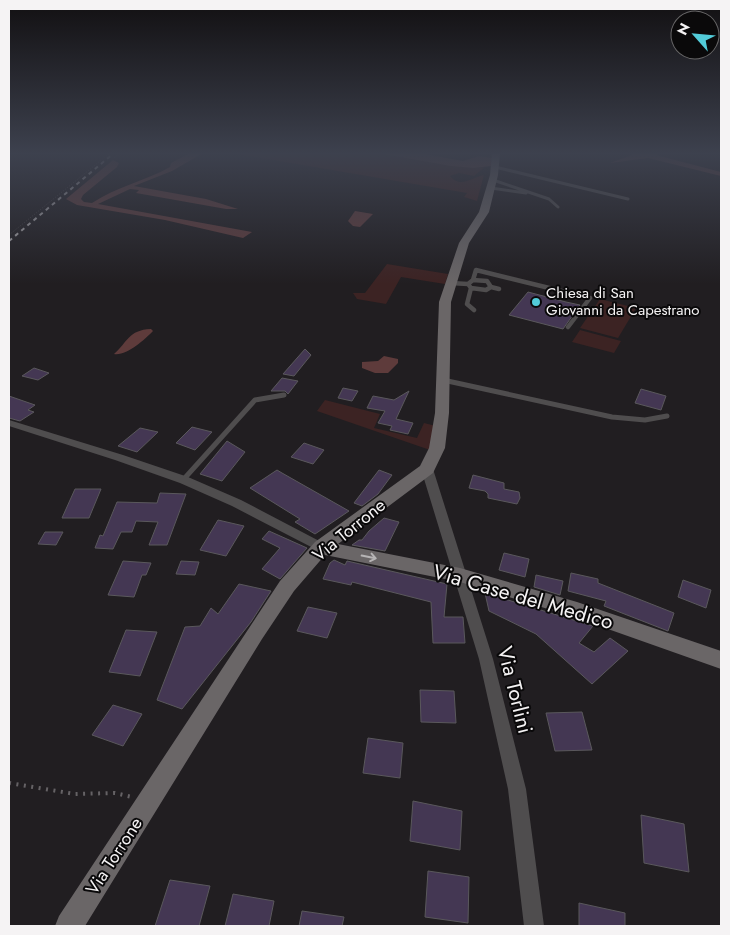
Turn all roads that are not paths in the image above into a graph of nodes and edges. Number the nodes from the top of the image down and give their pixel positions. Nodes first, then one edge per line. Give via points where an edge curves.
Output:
1 (488, 197) edge
2 (543, 197) edge
3 (616, 197) edge
4 (628, 199) dead end
5 (558, 207) dead end
6 (473, 280) junction
7 (463, 285) junction
8 (491, 287) junction
9 (499, 289) dead end
10 (474, 310) dead end
11 (568, 328) dead end
12 (443, 380) junction
13 (284, 395) dead end
14 (667, 416) dead end
15 (9, 423) edge
16 (427, 469) junction
17 (183, 480) junction
18 (321, 547) junction
19 (460, 575) junction
20 (721, 660) edge
21 (69, 926) edge
22 (534, 926) edge

1 - 7 main road, Via Torrone via 484,212 464,243
2 - 5 lane
3 - 4 lane
6 - 7 lane
6 - 8 lane via 487,281
6 - 11 lane via 476,270 590,298
7 - 8 lane via 486,290
7 - 10 lane via 466,304
7 - 12 main road, Via Torrone via 445,302
8 - 9 lane
12 - 14 lane via 612,417 645,420
12 - 16 main road, Via Torrone via 438,448
13 - 17 lane via 255,400
15 - 17 street
16 - 18 main road, Via Torrone
16 - 19 street, Via Torlini
17 - 18 street via 232,500
18 -> 19 main road, Via Case del Medico
18 - 21 main road, Via Torrone via 287,586 255,633
19 - 20 main road, Via Case del Medico via 577,610
19 - 22 street, Via Torlini via 486,659 517,789

